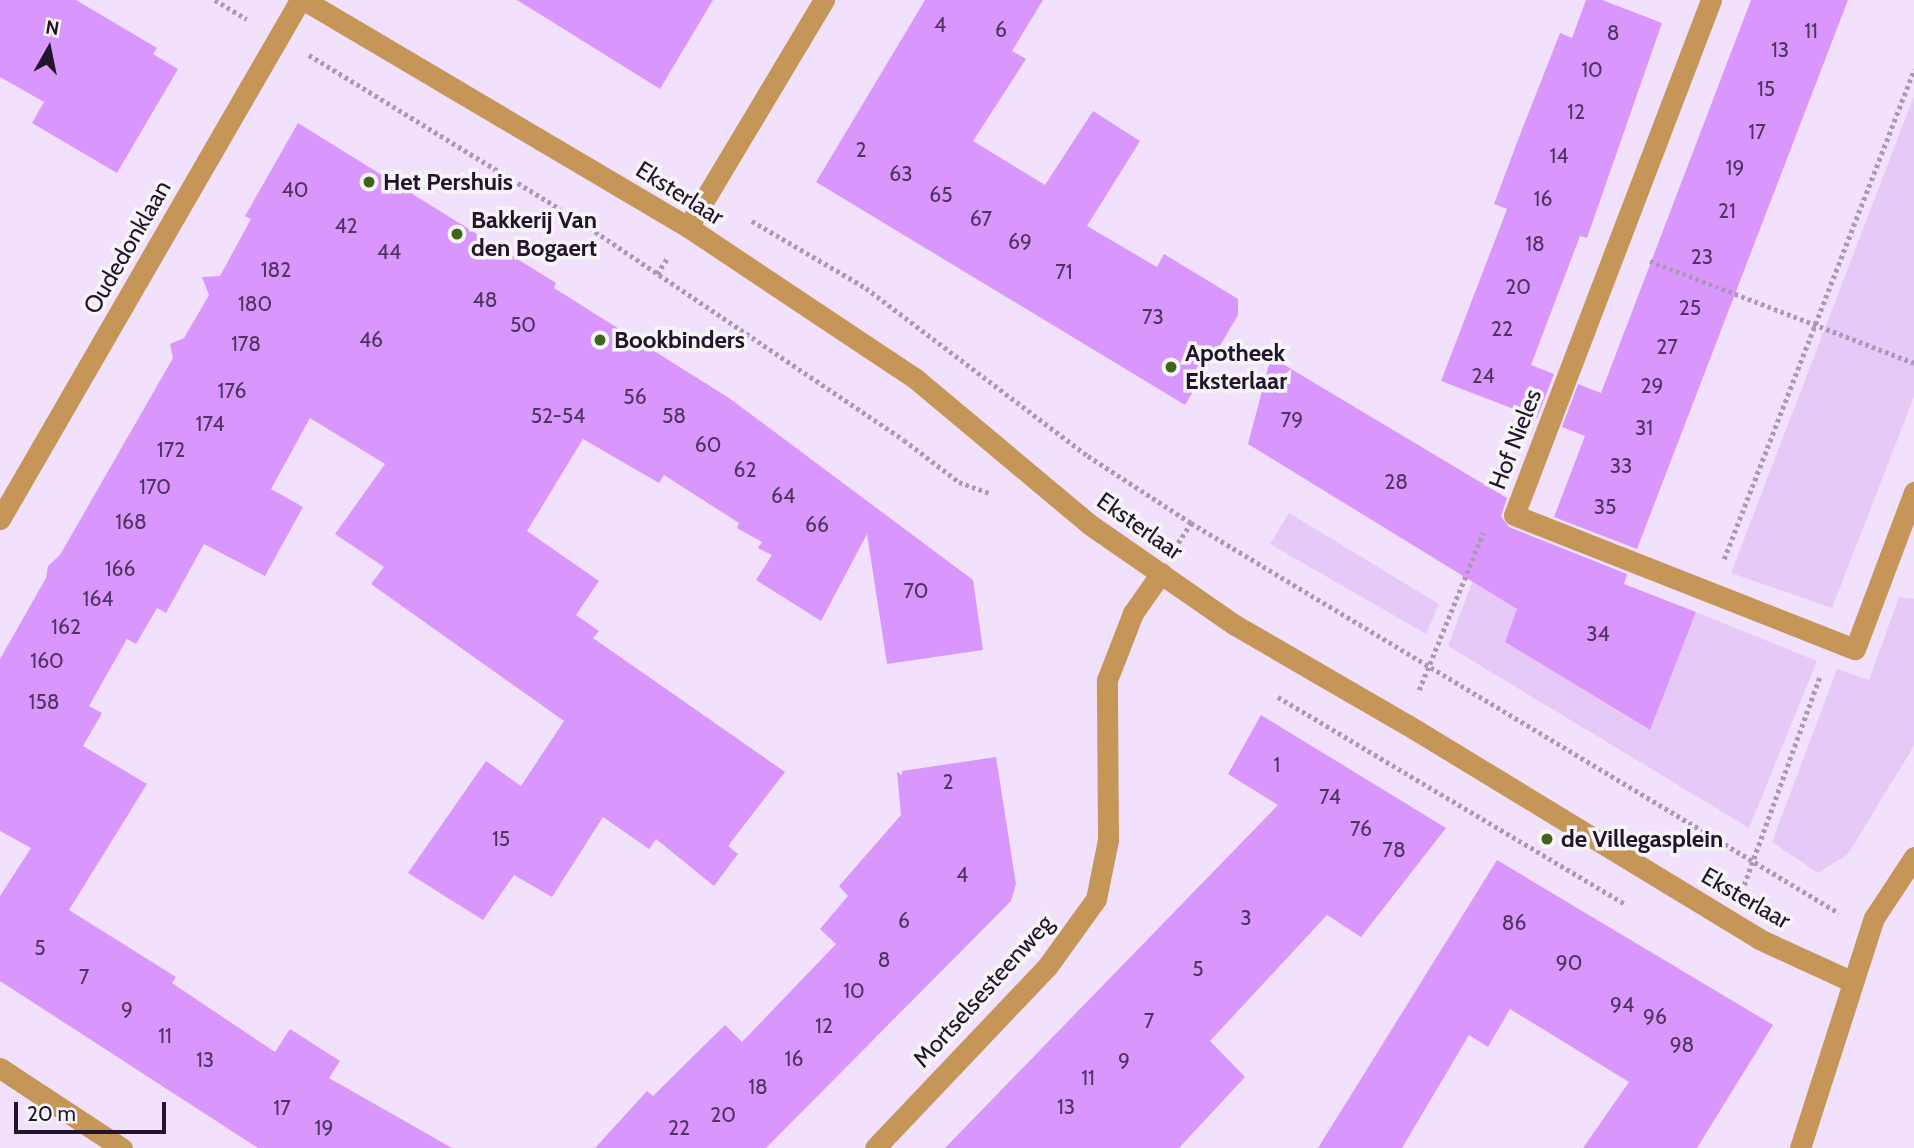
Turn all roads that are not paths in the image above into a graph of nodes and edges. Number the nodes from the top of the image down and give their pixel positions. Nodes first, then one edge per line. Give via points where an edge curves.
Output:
1 (302, 0) edge
2 (824, 0) edge
3 (1711, 0) edge
4 (688, 227) junction
5 (1914, 492) edge
6 (0, 519) edge
7 (1161, 573) junction
8 (1914, 857) edge
9 (1853, 982) junction
10 (0, 1068) edge
11 (122, 1148) edge
12 (874, 1148) edge
13 (1800, 1148) edge

1 - 4 street, Eksterlaar
1 - 6 street, Oudedonklaan
2 - 4 street
3 - 5 street, Hof Nieles via 1514,515 1855,649
4 - 7 street, Eksterlaar via 917,380 1089,524
7 - 9 street, Eksterlaar via 1235,625 1406,723 1731,922
7 - 12 street, Mortselsesteenweg via 1133,613 1107,680 1108,840 1096,899 1047,967
8 - 9 street via 1868,935
9 - 13 street via 1826,1080
10 - 11 street

